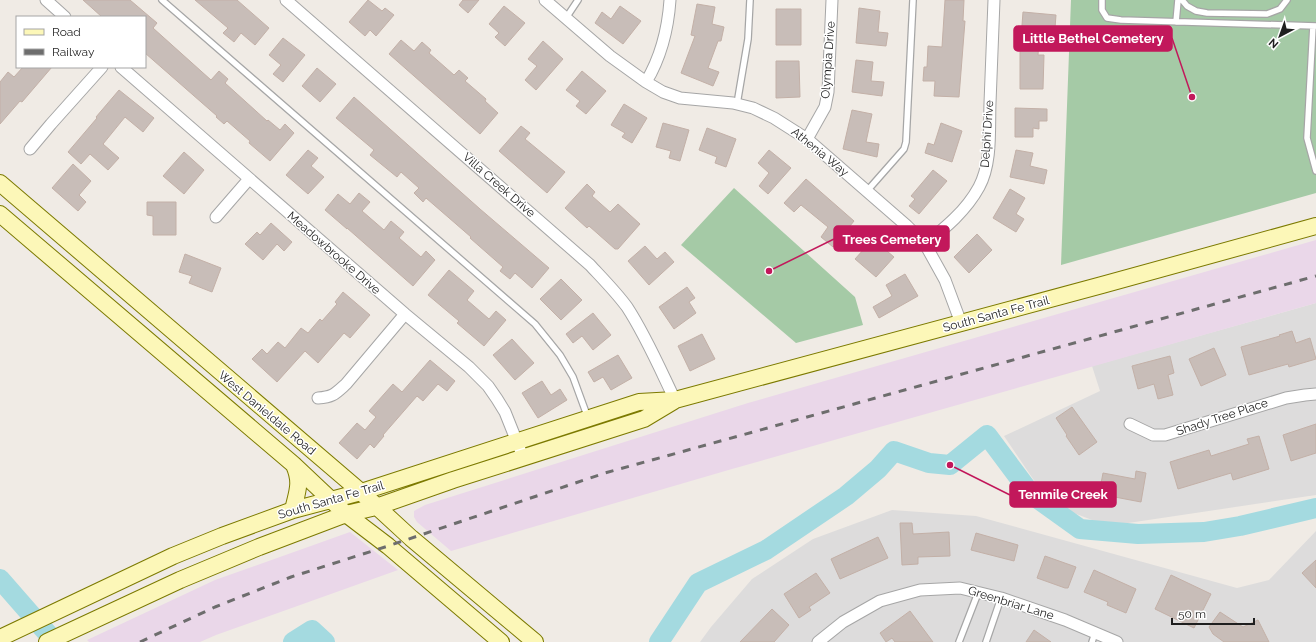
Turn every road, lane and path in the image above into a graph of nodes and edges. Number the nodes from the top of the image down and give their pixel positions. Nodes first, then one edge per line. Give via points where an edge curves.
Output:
1 (46, 0) edge
2 (162, 0) edge
3 (286, 0) edge
4 (545, 0) edge
5 (578, 0) edge
6 (670, 0) edge
7 (750, 0) edge
8 (832, 0) edge
9 (913, 0) edge
10 (994, 0) edge
11 (1102, 0) edge
12 (1178, 0) edge
13 (1182, 0) edge
14 (1287, 0) edge
15 (64, 16) edge
16 (566, 18) junction
17 (1176, 22) junction
18 (1315, 26) edge
19 (101, 68) edge
20 (122, 68) edge
21 (646, 82) junction
22 (737, 104) junction
23 (807, 139) junction
24 (30, 149) dead end
25 (1316, 171) edge
26 (249, 179) junction
27 (0, 183) edge
28 (867, 191) junction
29 (0, 214) edge
30 (216, 217) dead end
31 (1316, 226) edge
32 (925, 244) junction
33 (116, 283) junction
34 (100, 300) junction
35 (405, 314) junction
36 (961, 323) junction
37 (1316, 394) edge
38 (318, 398) dead end
39 (675, 400) junction
40 (588, 418) junction
41 (1130, 424) dead end
42 (594, 434) junction
43 (517, 442) junction
44 (523, 457) junction
45 (293, 464) junction
46 (361, 492) junction
47 (329, 499) junction
48 (376, 507) junction
49 (292, 510) junction
50 (346, 514) junction
51 (172, 556) junction
52 (180, 580) junction
53 (978, 593) junction
54 (1001, 598) junction
55 (1094, 637) edge
56 (0, 638) edge
57 (532, 640) edge
58 (824, 640) edge
59 (47, 642) edge
60 (501, 642) edge
61 (959, 642) edge
62 (986, 642) edge
63 (1117, 642) edge

1 - 15 street
2 - 40 lane via 535,324 560,355 573,377
3 - 39 street, Villa Creek Drive via 590,265 608,284 638,326
4 - 16 street, Athenia Way
5 - 16 lane
6 - 21 street via 661,50 655,68
7 - 22 lane via 748,39
8 - 23 street, Olympia Drive via 828,92 825,107
9 - 28 lane via 906,142 904,149
10 - 32 street, Delphi Drive via 984,173 969,202
11 - 17 lane via 1102,10 1107,18
12 - 17 lane
13 - 14 lane via 1196,11 1206,13 1267,14 1280,9
16 - 21 street, Athenia Way via 610,56
17 - 18 lane
18 - 25 lane via 1307,138
19 - 24 street
20 - 26 street, Meadowbrooke Drive
21 - 22 street, Athenia Way via 680,98
22 - 23 street, Athenia Way via 774,118
23 - 28 street, Athenia Way
26 - 30 street
26 - 35 street, Meadowbrooke Drive
27 - 33 main road, West Danieldale Road
28 - 32 street, Athenia Way
29 - 34 main road, West Danieldale Road
31 - 36 main road, South Santa Fe Trail
32 - 36 street, Athenia Way via 945,280
33 - 34 main road
33 - 46 main road, West Danieldale Road
34 - 45 main road, West Danieldale Road
35 - 38 street via 346,384 329,397
35 - 43 street, Meadowbrooke Drive via 488,386 505,412
36 - 39 main road, South Santa Fe Trail
37 - 41 street, Shady Tree Place via 1286,398 1165,435 1152,436
39 - 40 main road, South Santa Fe Trail via 639,402
39 - 42 main road, South Santa Fe Trail via 644,418
40 - 42 main road
40 - 43 main road, South Santa Fe Trail
42 - 44 main road, South Santa Fe Trail
43 - 44 street, Meadowbrooke Drive
43 - 46 main road, South Santa Fe Trail
44 - 48 main road, South Santa Fe Trail
45 - 47 main road, West Danieldale Road
45 - 49 main road via 298,475 298,489
46 - 47 main road, South Santa Fe Trail
46 - 48 main road, West Danieldale Road
47 - 49 main road, South Santa Fe Trail
47 - 50 main road, West Danieldale Road
48 - 50 main road, South Santa Fe Trail
48 - 57 main road, West Danieldale Road
49 - 51 main road, South Santa Fe Trail
50 - 52 main road, South Santa Fe Trail
50 - 60 main road, West Danieldale Road via 388,546
51 - 52 main road
51 - 56 main road, South Santa Fe Trail
52 - 59 main road, South Santa Fe Trail
53 - 54 street, Greenbriar Lane
53 - 58 street, Greenbriar Lane via 960,588 920,590 880,601 843,622
53 - 61 lane
54 - 55 street, Greenbriar Lane via 1065,620
54 - 62 lane
55 - 63 street, Greenbriar Lane

